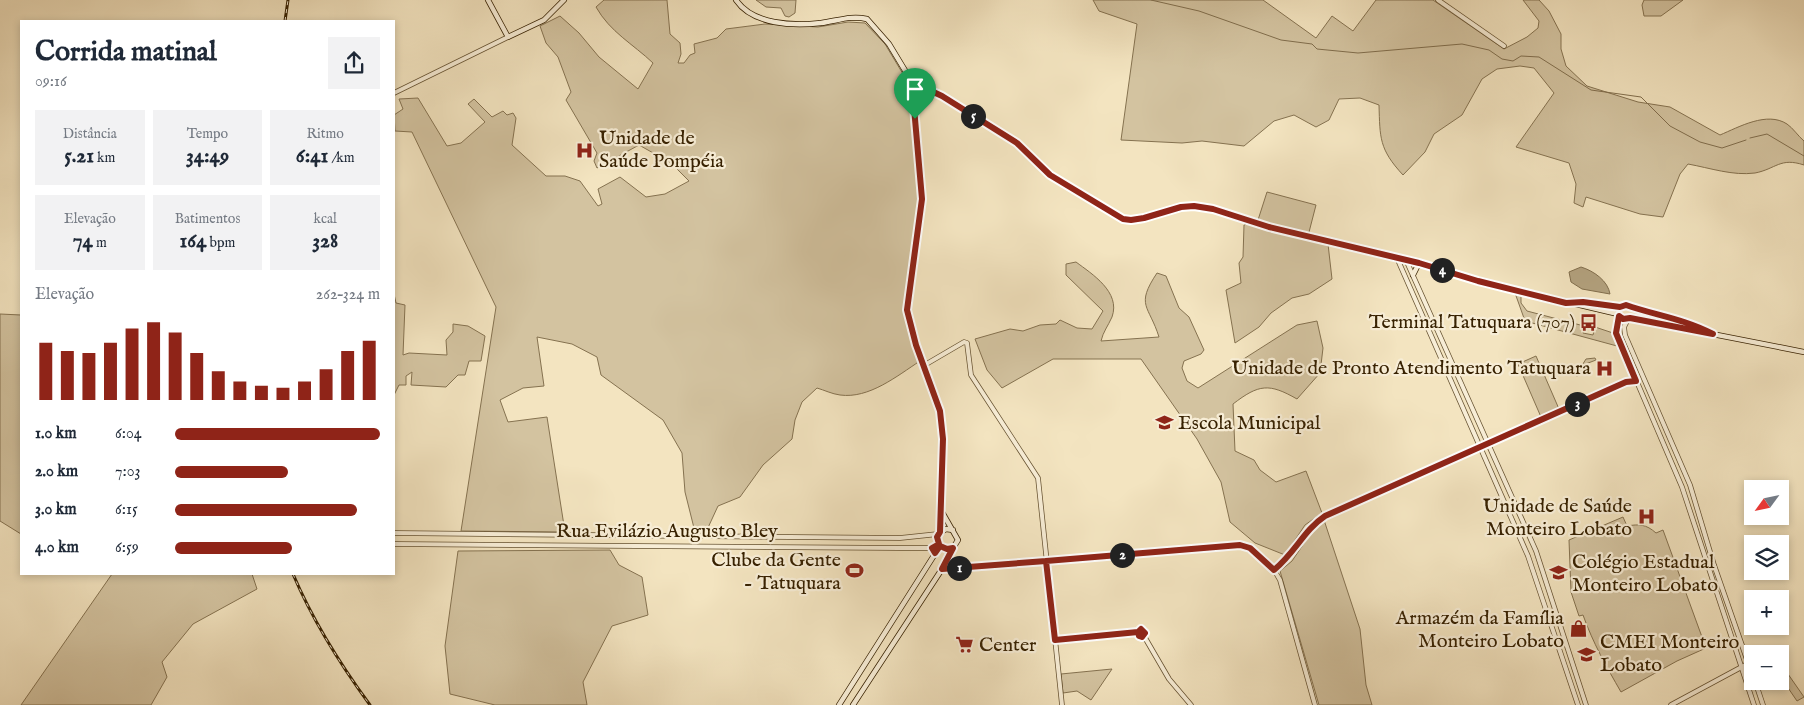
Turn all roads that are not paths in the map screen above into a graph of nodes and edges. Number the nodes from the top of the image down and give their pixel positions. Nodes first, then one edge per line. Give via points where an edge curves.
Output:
1 (488, 0) edge
2 (564, 0) edge
3 (736, 0) edge
4 (1438, 0) edge
5 (508, 38) junction
6 (1504, 46) dead end
7 (912, 82) junction
8 (395, 93) edge
9 (1397, 258) junction
10 (1406, 260) junction
11 (1419, 263) junction
12 (1413, 275) junction
13 (1566, 303) junction
14 (1620, 307) junction
15 (1632, 308) junction
16 (1618, 315) junction
17 (1629, 318) junction
18 (1713, 334) junction
19 (1804, 352) edge
20 (923, 366) junction
21 (1636, 381) junction
22 (1652, 400) junction
23 (1646, 404) junction
24 (1488, 444) junction
25 (1481, 447) junction
26 (941, 508) junction
27 (953, 530) junction
28 (395, 533) edge
29 (939, 533) junction
30 (395, 544) edge
31 (939, 545) junction
32 (932, 548) junction
33 (953, 548) junction
34 (935, 553) junction
35 (1046, 561) junction
36 (942, 569) junction
37 (1274, 570) junction
38 (1055, 640) junction
39 (1744, 649) edge
40 (1744, 666) edge
41 (1741, 667) junction
42 (1758, 690) edge
43 (839, 705) edge
44 (853, 705) edge
45 (1062, 705) edge
46 (1191, 705) edge
47 (1315, 705) edge
48 (1578, 705) edge
49 (1586, 705) edge
50 (1671, 705) edge
51 (1754, 705) edge
52 (1763, 705) edge

1 - 5 main road
2 - 5 main road via 544,20
3 - 7 main road via 748,13 778,22 820,23 850,17 867,19 890,44
4 - 6 street
5 - 8 street
7 - 9 main road via 942,96 1017,143 1050,175 1123,219 1144,218 1194,206
7 - 20 main road via 922,199 907,310
9 - 10 main road
9 - 25 street
10 - 11 main road
10 - 12 street
11 - 12 main road
11 - 13 main road
12 - 24 street
13 - 14 main road
13 - 16 main road
14 - 15 main road
14 - 16 main road
15 - 17 main road
15 - 18 main road via 1694,324
16 - 17 main road
16 - 21 street via 1616,333
17 - 18 main road
17 - 22 street via 1624,327 1625,335
18 - 19 main road
20 - 26 main road via 935,395 942,431
20 - 35 street via 967,343 971,375 1038,478
21 - 23 street
21 - 24 street via 1626,382
22 - 23 street
22 - 39 street via 1690,485
23 - 41 street via 1682,487
24 - 25 street
24 - 49 street via 1536,551
25 - 37 street via 1325,516 1314,523 1297,548
25 - 48 street via 1528,556
26 - 27 main road
26 - 29 main road
27 - 29 main road
27 - 33 main road via 958,540
28 - 29 street, Rua Evilázio Augusto Bley via 892,538 930,537
29 - 31 main road
30 - 32 street, Rua Evilázio Augusto Bley
31 - 32 street
31 - 33 main road
31 - 34 main road
32 - 34 main road
33 - 36 main road
34 - 43 main road
35 - 36 street
35 - 37 street via 1240,545 1250,548
35 - 38 street
36 - 44 main road
37 - 47 street via 1295,628
38 - 45 street
38 - 46 street via 1138,632 1140,637 1144,636 1170,679
40 - 41 street
41 - 50 street
41 - 51 street
42 - 52 street

